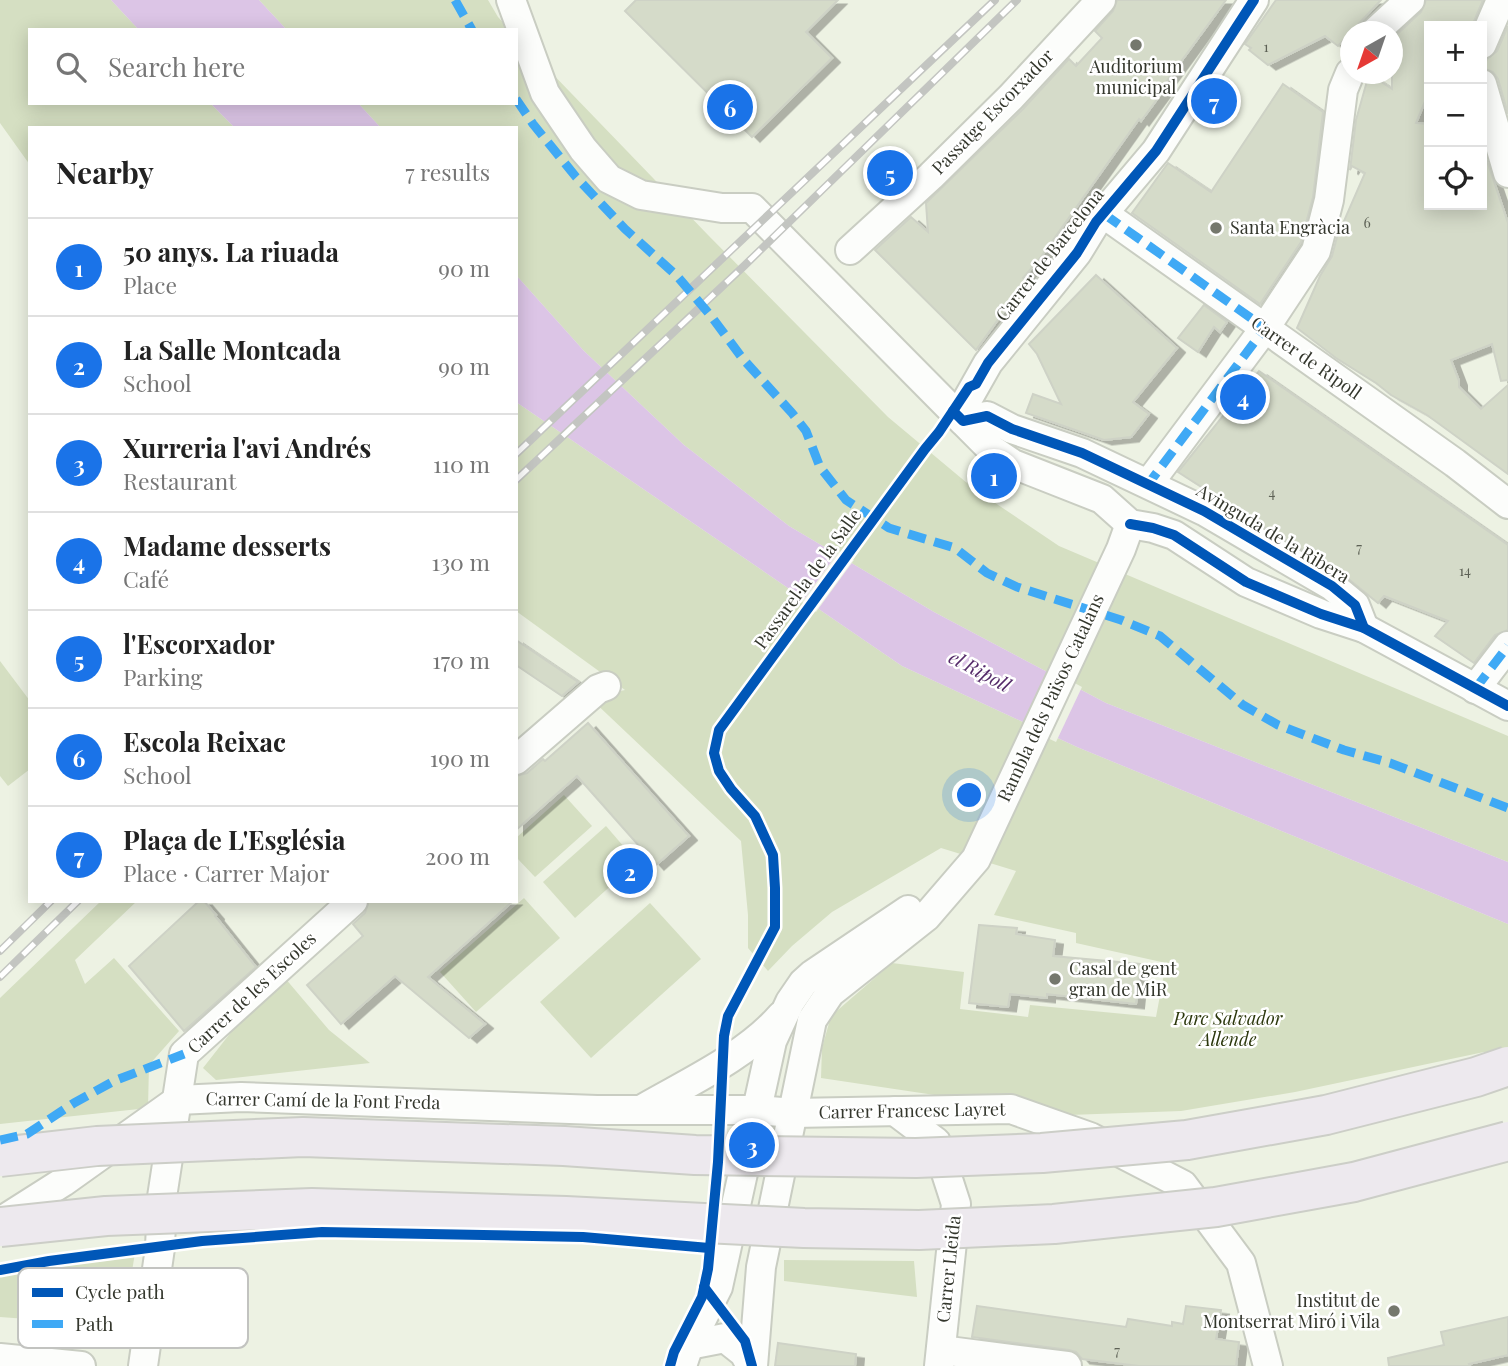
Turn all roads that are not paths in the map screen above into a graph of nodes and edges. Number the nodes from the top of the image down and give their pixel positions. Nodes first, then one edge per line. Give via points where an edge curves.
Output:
1 (511, 0) edge
2 (1101, 0) edge
3 (1254, 0) edge
4 (1410, 0) edge
5 (1501, 0) edge
6 (1388, 21) edge
7 (1487, 32) edge
8 (1346, 84) edge
9 (1487, 101) edge
10 (1508, 173) edge
11 (1104, 214) junction
12 (850, 250) dead end
13 (1265, 328) junction
14 (961, 419) junction
15 (1149, 483) junction
16 (1508, 504) edge
17 (1130, 524) junction
18 (1364, 628) junction
19 (1508, 646) edge
20 (606, 686) dead end
21 (1475, 689) junction
22 (1508, 706) edge
23 (518, 758) edge
24 (972, 864) junction
25 (351, 903) edge
26 (787, 1010) junction
27 (733, 1055) junction
28 (1508, 1066) edge
29 (767, 1074) junction
30 (178, 1100) junction
31 (795, 1102) junction
32 (641, 1109) junction
33 (757, 1110) junction
34 (895, 1111) junction
35 (1508, 1141) edge
36 (0, 1157) edge
37 (0, 1224) edge
38 (157, 1268) edge
39 (146, 1348) edge
40 (686, 1355) edge
41 (0, 1358) edge
42 (940, 1358) edge
43 (81, 1366) edge
44 (143, 1366) edge
45 (752, 1366) edge
46 (1067, 1366) edge
47 (1268, 1366) edge

1 - 14 street via 545,93 609,178 641,195 751,208
2 - 12 street, Passatge Escorxador via 1002,106
3 - 11 street, Carrer de Barcelona via 1156,151
4 - 6 street
5 - 7 street
8 - 13 street via 1329,200 1316,251
9 - 10 street
11 - 13 street, Carrer de Ripoll
11 - 14 street, Carrer de Barcelona via 988,363
13 - 15 street
13 - 16 street, Carrer de Ripoll
14 - 15 street, Avinguda de la Ribera via 987,416
14 - 17 street via 1013,464 1102,499
15 - 18 street, Avinguda de la Ribera via 1332,586 1355,605
17 - 18 street via 1174,535 1246,582
17 - 24 street, Rambla dels Països Catalans
18 - 21 street
19 - 21 street
20 - 23 street
21 - 22 street
24 - 26 street, Rambla dels Països Catalans via 813,974
24 - 31 street, Rambla dels Països Catalans via 926,917 830,993 812,1020
25 - 30 street, Carrer de les Escoles via 184,1054
26 - 27 street, Carrer Camí de la Font Freda via 771,1028
26 - 29 street, Rambla dels Països Catalans via 772,1041
27 - 29 street
27 - 32 street, Carrer Camí de la Font Freda
28 - 36 highway, bridge via 1326,1115 1187,1140 1042,1153 916,1158 695,1155 303,1137 97,1146
29 - 31 street
29 - 33 street, Rambla dels Països Catalans
30 - 32 street, Carrer Camí de la Font Freda via 241,1097
30 - 37 street
30 - 38 street, Carrer de les Escoles via 162,1197
31 - 33 street, Carrer Francesc Layret
31 - 34 street, Carrer Francesc Layret
31 - 45 street, Rambla dels Països Catalans via 761,1268
32 - 33 street, Carrer Camí de la Font Freda
33 - 40 street, Rambla dels Països Catalans via 718,1287
34 - 42 street, Carrer Lleida via 936,1142 956,1204
34 - 47 street, Carrer Francesc Layret via 1011,1109 1090,1137 1182,1185 1241,1263
35 - 37 highway, bridge via 1354,1182 1229,1205 1054,1224 919,1230 816,1228 312,1208
39 - 44 street, Carrer de les Escoles
40 - 45 street, Rambla dels Països Catalans via 725,1338
41 - 43 street
42 - 46 street

